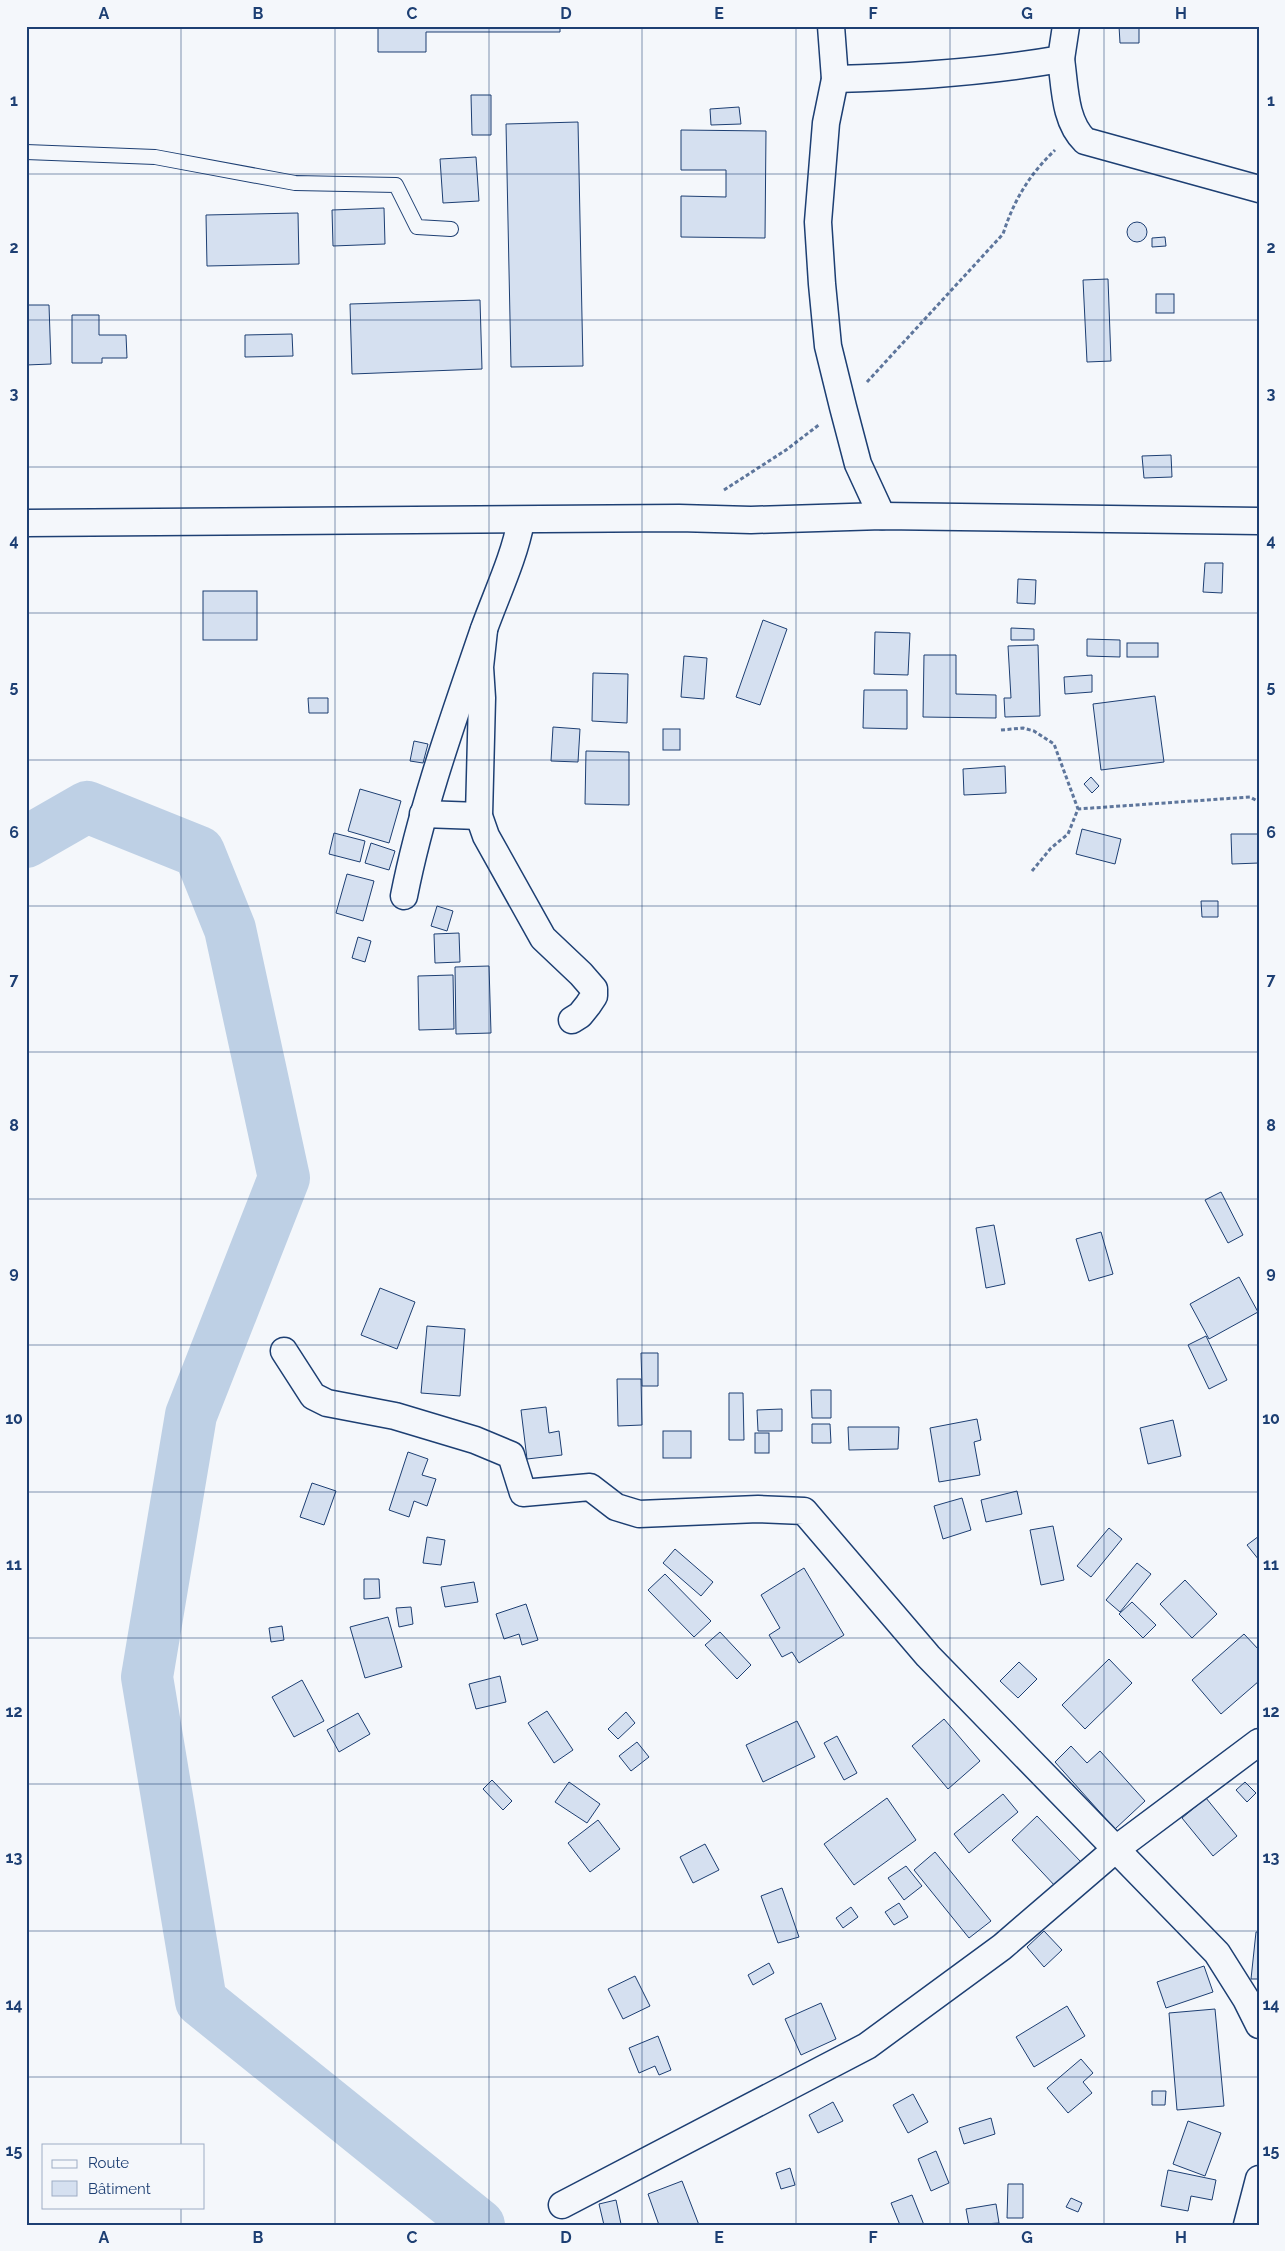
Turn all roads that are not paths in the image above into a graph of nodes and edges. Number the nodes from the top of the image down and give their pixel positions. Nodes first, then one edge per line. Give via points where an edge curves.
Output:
1 (831, 26) edge
2 (1066, 26) edge
3 (1061, 58) junction
4 (834, 79) junction
5 (26, 152) edge
6 (1259, 189) edge
7 (451, 229) dead end
8 (882, 516) junction
9 (1259, 520) edge
10 (521, 521) junction
11 (26, 524) edge
12 (484, 630) junction
13 (423, 814) junction
14 (479, 816) junction
15 (404, 896) dead end
16 (572, 1020) dead end
17 (284, 1351) dead end
18 (1257, 1746) edge
19 (1116, 1849) junction
20 (1259, 2025) edge
21 (1259, 2179) edge
22 (562, 2205) dead end
23 (1247, 2225) edge

1 - 4 street
2 - 3 street
3 - 4 street via 932,76
3 - 6 street via 1070,118 1075,131 1085,140
4 - 8 street via 826,123 818,222 828,346 858,464
5 - 7 lane via 155,157 295,183 396,185 417,227
8 - 9 street
8 - 10 street
10 - 11 street
10 - 12 street via 516,545
12 - 13 street
12 - 14 street via 480,667
13 - 14 street
13 - 15 street
14 - 16 street via 486,836 543,938 594,989 588,1005
17 - 19 street via 313,1396 327,1403 395,1416 475,1440 511,1455 523,1493 590,1487 616,1507 639,1514 804,1511 928,1656
18 - 19 street
19 - 20 street via 1217,1953
19 - 22 street via 1002,1947 867,2046
21 - 23 street

